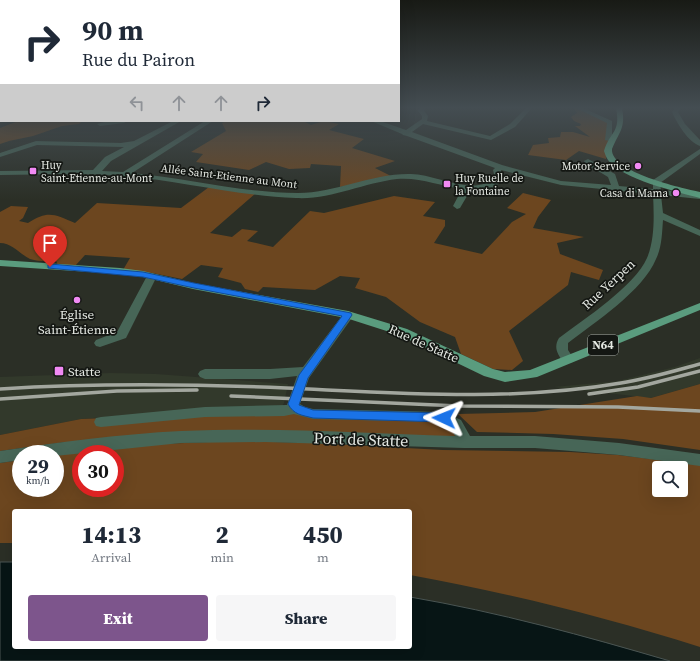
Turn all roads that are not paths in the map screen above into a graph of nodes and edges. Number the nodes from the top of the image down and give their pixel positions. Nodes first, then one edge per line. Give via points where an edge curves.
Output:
1 (142, 139) edge
2 (180, 139) edge
3 (419, 139) edge
4 (608, 139) edge
5 (612, 141) joint
6 (122, 147) junction
7 (700, 151) edge
8 (0, 155) edge
9 (588, 161) dead end
10 (499, 167) junction
11 (0, 173) edge
12 (9, 173) junction
13 (95, 173) junction
14 (125, 174) junction
15 (0, 179) edge
16 (656, 182) junction
17 (467, 188) junction
18 (616, 190) junction
19 (657, 193) junction
20 (700, 196) edge
21 (457, 206) dead end
22 (658, 215) junction
23 (700, 233) edge
24 (0, 263) edge
25 (152, 276) junction
26 (700, 306) edge
27 (348, 315) junction
28 (100, 343) dead end
29 (568, 359) junction
30 (307, 371) junction
31 (205, 374) dead end
32 (295, 408) junction
33 (101, 422) dead end
34 (464, 442) junction
35 (64, 449) edge
36 (12, 455) edge
37 (0, 457) edge
38 (700, 460) edge

1 - 6 street
2 - 14 street
3 - 10 street
4 - 5 street
5 - 16 main road via 608,150 610,159 627,171
6 - 8 street via 36,143
6 - 13 street
7 - 16 street
9 - 18 street via 612,176
10 - 17 street, Allée Saint-Etienne au Mont via 499,179 489,188
10 - 18 street via 561,183
11 - 12 street, Allée Saint-Etienne au Mont
12 - 13 street, Allée Saint-Etienne au Mont
12 - 15 street
13 - 14 street, Allée Saint-Etienne au Mont
14 - 17 street, Allée Saint-Etienne au Mont via 299,196 334,191 398,176 417,176
16 - 19 street, Rue Yerpen
16 - 20 main road
17 - 21 street
18 - 19 street
19 - 20 street
19 - 22 street, Rue Yerpen
22 - 23 street
22 - 29 street, Rue Yerpen via 658,231 652,259 643,274 606,308 563,341 561,350
24 - 25 main road, N64 via 120,271
25 - 27 main road, Rue de Statte / N64
25 - 28 street via 122,335
26 - 29 main road, N64
27 - 29 main road, Rue de Statte / N64 via 403,332 489,373 505,377 532,374
27 - 30 street
30 - 31 street
30 - 32 street via 293,404
32 - 33 street via 284,412 205,412
32 - 34 street via 313,414 444,418 453,420 460,428
34 - 35 street, Port de Statte via 265,436 181,437
34 - 38 street, Port de Statte via 619,449
36 - 37 street, Port de Statte

